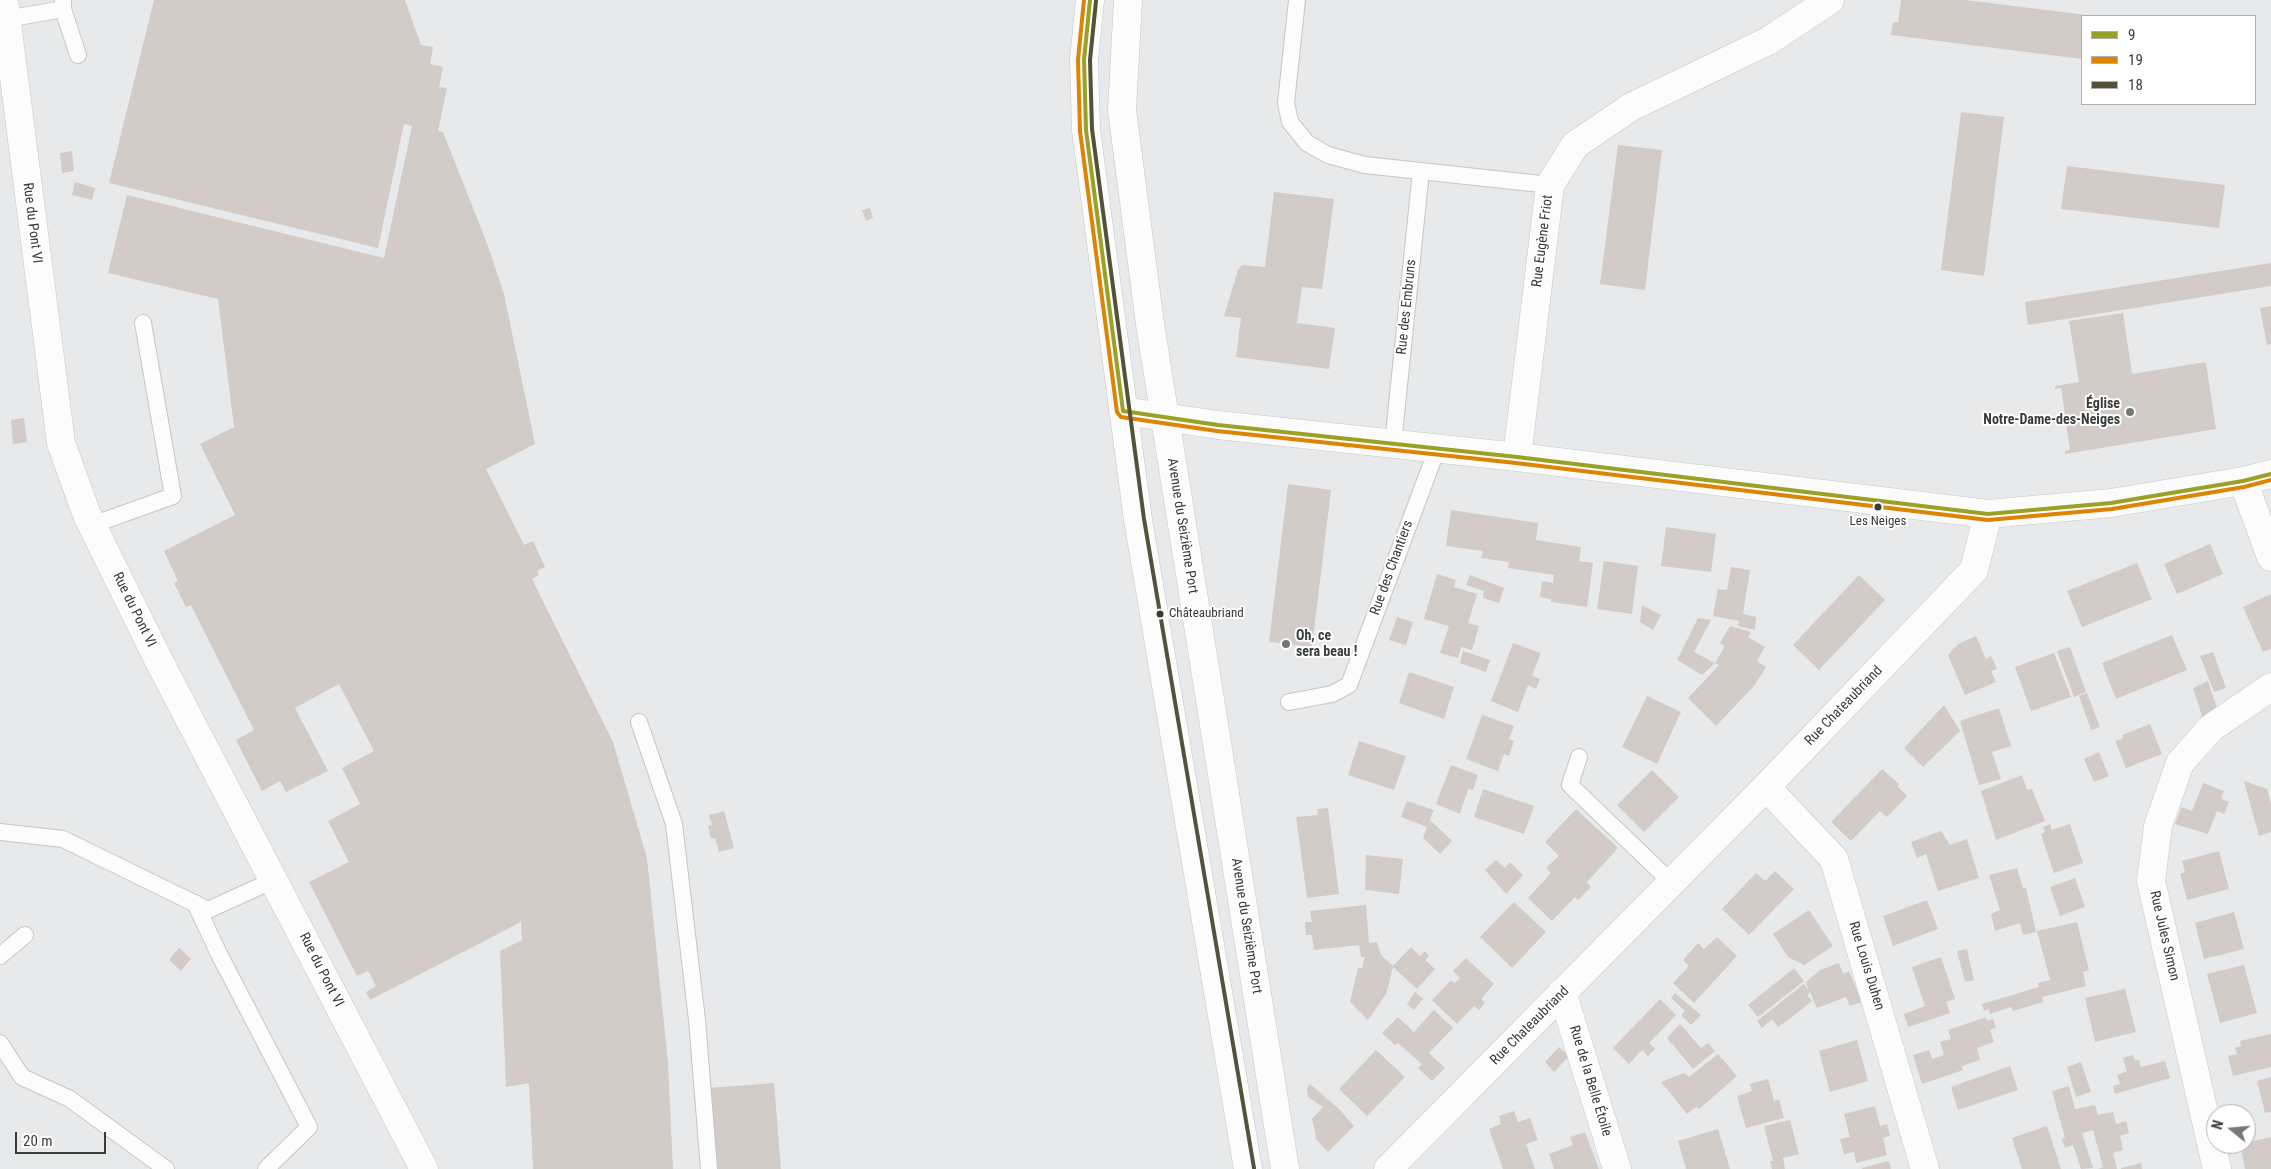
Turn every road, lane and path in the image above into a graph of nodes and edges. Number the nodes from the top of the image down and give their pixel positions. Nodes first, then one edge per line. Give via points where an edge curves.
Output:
1 (1090, 0) edge
2 (1128, 0) edge
3 (1296, 0) edge
4 (1830, 0) edge
5 (63, 5) edge
6 (5, 10) edge
7 (78, 54) dead end
8 (8, 97) edge
9 (1421, 171) junction
10 (1550, 185) junction
11 (143, 323) dead end
12 (1123, 411) junction
13 (1164, 416) junction
14 (1393, 444) junction
15 (1436, 448) junction
16 (1517, 457) junction
17 (2271, 474) edge
18 (2243, 481) junction
19 (1988, 514) junction
20 (92, 525) junction
21 (2271, 558) edge
22 (2271, 686) edge
23 (1289, 702) dead end
24 (639, 722) dead end
25 (1580, 757) dead end
26 (1766, 787) junction
27 (0, 832) edge
28 (274, 880) junction
29 (1671, 882) junction
30 (196, 903) junction
31 (25, 935) dead end
32 (0, 956) edge
33 (1562, 992) junction
34 (0, 1043) edge
35 (166, 1169) edge
36 (266, 1169) edge
37 (424, 1169) edge
38 (709, 1169) edge
39 (1248, 1169) edge
40 (1285, 1169) edge
41 (1388, 1169) edge
42 (1617, 1169) edge
43 (1925, 1169) edge
44 (2217, 1169) edge

1 - 12 street via 1084,60 1086,130
2 - 13 street, Avenue du Seizième Port via 1122,110
3 - 9 lane via 1286,103 1290,122 1307,143 1328,155 1365,165
4 - 10 street, Rue Eugène Friot via 1768,40 1631,107 1575,145
5 - 6 lane
5 - 7 lane
6 - 8 street, Rue du Pont VI
8 - 20 street, Rue du Pont VI via 61,443
9 - 10 lane
9 - 14 lane, Rue des Embruns
10 - 16 street, Rue Eugène Friot
11 - 20 lane via 173,496
12 - 13 street
12 - 39 street via 1138,520
13 - 14 street
13 - 40 street, Avenue du Seizième Port
14 - 15 street
15 - 16 street
15 - 23 lane, Rue des Chantiers via 1349,686 1332,694
16 - 19 street
17 - 18 street
18 - 19 street via 2091,506
18 - 21 street
19 - 26 street, Rue Chateaubriand via 1974,570
20 - 28 street, Rue du Pont VI
22 - 44 street, Rue Jules Simon via 2211,728 2180,763 2158,826 2151,881
24 - 38 lane via 674,824
25 - 29 lane via 1570,785
26 - 29 street, Rue Chateaubriand
26 - 43 street, Rue Louis Duhen via 1834,859
27 - 30 lane via 63,839
28 - 30 lane via 208,910
28 - 37 street, Rue du Pont VI
29 - 33 street, Rue Chateaubriand
30 - 36 lane via 309,1127
31 - 32 lane
33 - 41 street, Rue Chateaubriand
33 - 42 street, Rue de la Belle Étoile
34 - 35 lane via 22,1077 70,1099

